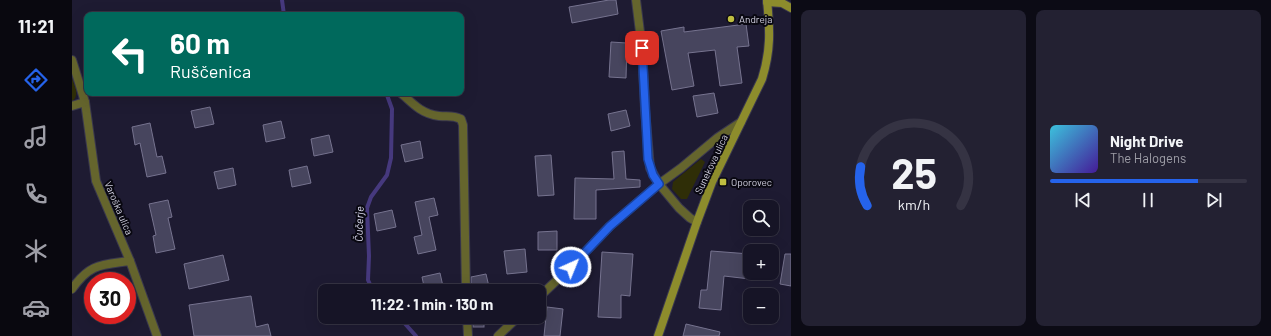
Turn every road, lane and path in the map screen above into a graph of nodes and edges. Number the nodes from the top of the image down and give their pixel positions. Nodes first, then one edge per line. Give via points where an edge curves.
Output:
1 (636, 0) edge
2 (767, 1) edge
3 (783, 1) edge
4 (791, 8) edge
5 (72, 60) edge
6 (404, 96) edge
7 (85, 102) junction
8 (72, 106) edge
9 (741, 122) junction
10 (659, 184) junction
11 (697, 222) junction
12 (130, 261) junction
13 (466, 284) edge
14 (72, 289) edge
15 (546, 290) edge
16 (467, 324) edge
17 (511, 324) edge
18 (157, 336) edge
19 (468, 336) edge
20 (498, 336) edge
21 (658, 336) edge

1 - 10 street via 642,48 648,159
2 - 3 street
2 - 9 street, Sunekova ulica via 768,61
3 - 4 street
5 - 7 street, Varoška ulica
6 - 13 street via 423,112 453,116 461,119 463,125
7 - 8 street
7 - 12 street, Varoška ulica via 96,181
9 - 10 street
9 - 11 street, Sunekova ulica via 712,182
10 - 11 street via 684,213
10 - 15 street via 610,226
11 - 21 street, Sunekova ulica
12 - 14 street via 95,267 86,272
12 - 18 street, Varoška ulica
16 - 19 street
17 - 20 street

